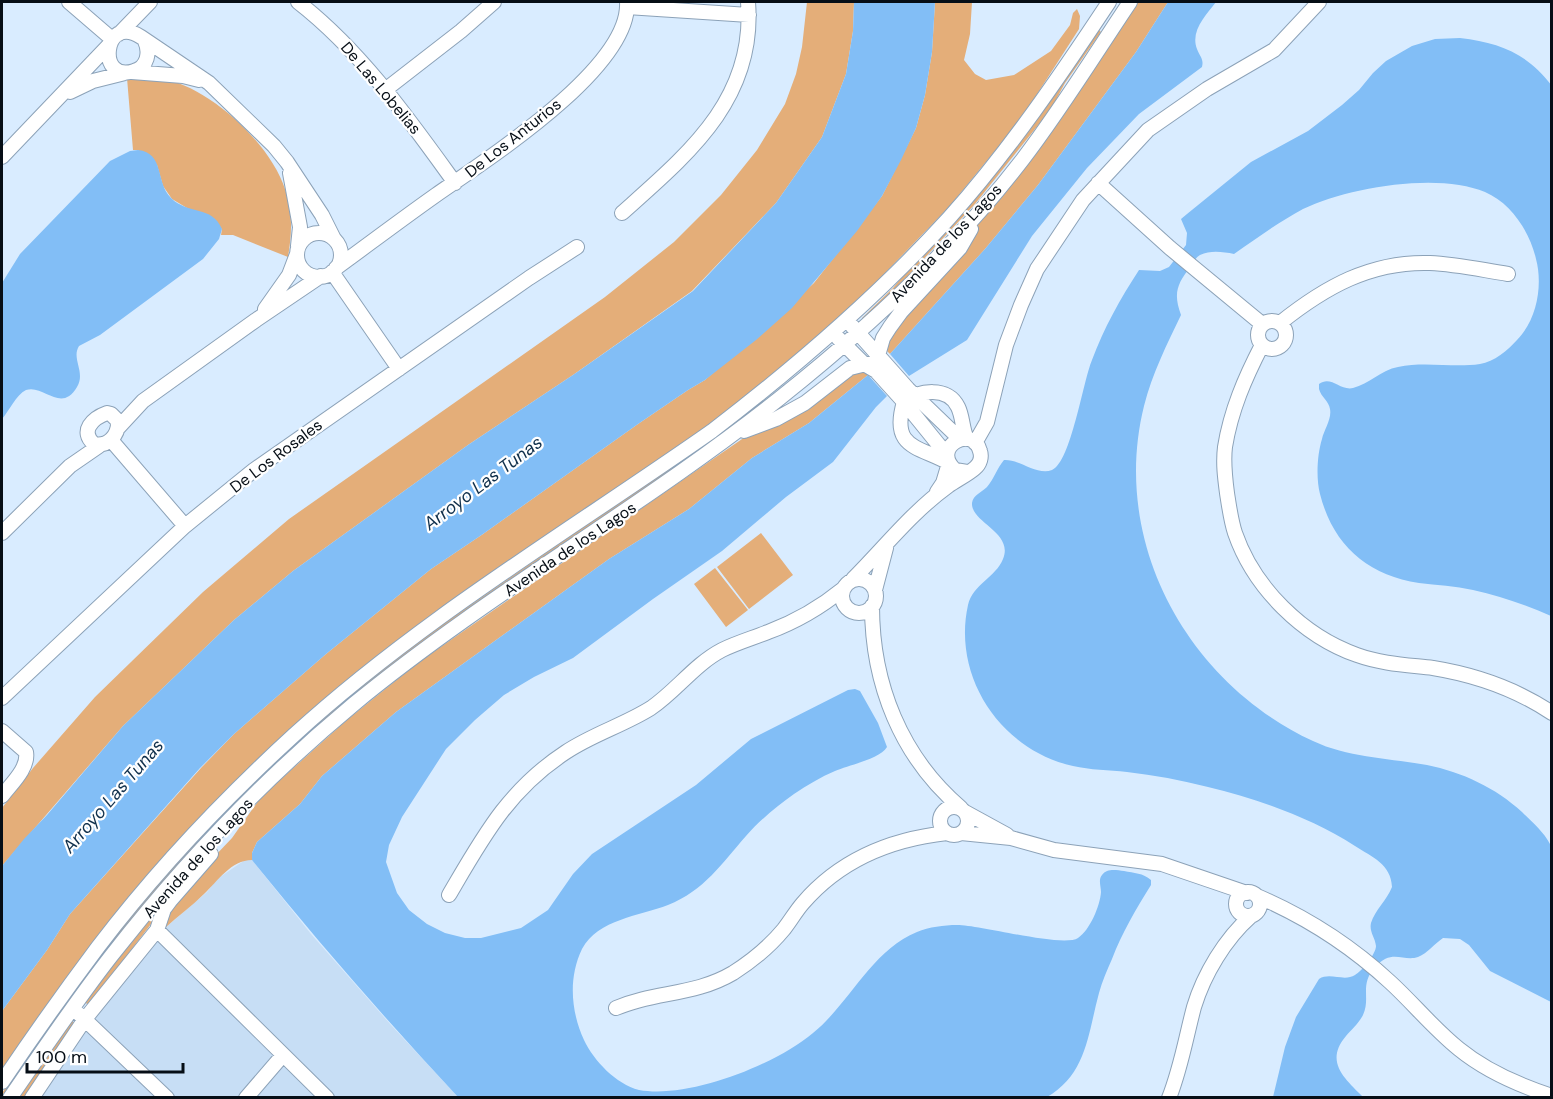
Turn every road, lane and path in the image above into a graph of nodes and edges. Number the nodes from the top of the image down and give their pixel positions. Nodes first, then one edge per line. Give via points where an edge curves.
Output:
1 (69, 2) edge
2 (149, 2) edge
3 (494, 2) edge
4 (1109, 2) edge
5 (1130, 2) edge
6 (1319, 2) edge
7 (308, 4) edge
8 (627, 4) edge
9 (748, 8) edge
10 (143, 39) junction
11 (113, 40) junction
12 (129, 72) junction
13 (209, 83) junction
14 (385, 90) junction
15 (61, 98) junction
16 (2, 157) edge
17 (287, 162) junction
18 (454, 183) junction
19 (1098, 183) junction
20 (987, 202) junction
21 (622, 213) dead end
22 (336, 242) junction
23 (364, 246) junction
24 (577, 247) dead end
25 (297, 250) junction
26 (329, 272) junction
27 (1508, 274) dead end
28 (256, 320) junction
29 (847, 320) junction
30 (1280, 322) junction
31 (1262, 324) junction
32 (833, 332) junction
33 (858, 332) junction
34 (844, 344) junction
35 (1262, 345) junction
36 (880, 363) junction
37 (864, 364) junction
38 (399, 369) junction
39 (907, 396) junction
40 (143, 401) junction
41 (107, 413) junction
42 (87, 429) junction
43 (731, 436) junction
44 (109, 438) junction
45 (968, 441) junction
46 (948, 459) junction
47 (70, 466) junction
48 (967, 472) junction
49 (934, 496) junction
50 (185, 526) junction
51 (2, 533) edge
52 (886, 546) junction
53 (848, 584) junction
54 (875, 590) junction
55 (826, 603) junction
56 (872, 606) junction
57 (852, 610) junction
58 (872, 628) junction
59 (2, 698) edge
60 (1551, 713) edge
61 (2, 731) edge
62 (262, 787) junction
63 (940, 791) junction
64 (2, 795) edge
65 (963, 810) junction
66 (944, 822) junction
67 (961, 833) junction
68 (1011, 838) junction
69 (1224, 884) junction
70 (1252, 894) junction
71 (449, 895) dead end
72 (1279, 905) junction
73 (1237, 907) junction
74 (1254, 915) junction
75 (157, 930) junction
76 (1236, 931) junction
77 (73, 1008) junction
78 (616, 1008) dead end
79 (86, 1019) junction
80 (284, 1055) junction
81 (2, 1082) edge
82 (1551, 1096) edge
83 (10, 1098) edge
84 (32, 1098) edge
85 (167, 1098) edge
86 (246, 1098) edge
87 (327, 1098) edge
88 (1169, 1098) edge

1 - 11 street
2 - 10 street via 142,17
2 - 11 street
3 - 14 street
4 - 29 street, Avenida de los Lagos via 992,167 949,218
5 - 20 street, Avenida de los Lagos via 1079,81
6 - 19 street via 1274,50 1184,103 1148,130
7 - 14 street, De Las Lobelias
8 - 9 street
8 - 18 street, De Los Anturios via 616,42 578,85 527,130
9 - 21 street via 747,40 735,86 710,126
10 - 11 street via 130,32
10 - 12 street via 148,47 147,60 139,70
10 - 13 street
11 - 12 street via 108,57 119,71
11 - 15 street
12 - 13 street via 183,76
12 - 15 street via 93,81
13 - 17 street
14 - 18 street, De Las Lobelias
15 - 16 street
17 - 22 street
17 - 25 street via 300,227
18 - 23 street, De Los Anturios
19 - 31 street
19 - 45 street via 1037,269 1006,345 987,422
20 - 33 street, Avenida de los Lagos via 934,260
20 - 36 street via 960,248 890,327 883,338
22 - 23 street via 349,247
22 - 25 street via 328,235 314,233
22 - 26 street via 340,256
23 - 26 street, De Los Anturios
24 - 38 street, De Los Rosales
25 - 26 street via 301,268 313,276
25 - 28 street via 289,275
26 - 28 street, De Los Anturios
26 - 38 street
27 - 30 street via 1429,263 1380,268 1310,298
28 - 40 street
29 - 32 street, Avenida de los Lagos
29 - 33 street
30 - 31 street via 1270,320
30 - 35 street via 1286,335 1283,344 1275,349
31 - 35 street via 1258,332
32 - 34 street
32 - 81 street, Avenida de los Lagos via 712,431 426,627 294,735 216,810 157,875 100,945
33 - 34 street, Avenida de los Lagos
33 - 36 street
34 - 37 street
34 - 43 street, Avenida de los Lagos
35 - 60 street via 1239,393 1224,469 1235,533 1267,590 1316,634 1357,655 1481,679 1521,694
36 - 37 street
36 - 39 street
37 - 43 street via 845,371 805,403 776,419
38 - 50 street, De Los Rosales via 254,470
39 - 45 street
39 - 45 street via 945,394 958,406
39 - 46 street
39 - 46 street via 901,421 908,444
40 - 41 street
40 - 44 street
41 - 42 street via 93,420
41 - 44 street via 115,417
42 - 44 street via 90,442
42 - 47 street
43 - 62 street, Avenida de los Lagos via 440,638 354,705
44 - 47 street
44 - 50 street
45 - 46 street via 951,445
45 - 48 street via 981,458
46 - 48 street via 955,470
46 - 49 street via 943,483
47 - 51 street
48 - 49 street
49 - 52 street
50 - 59 street, De Los Rosales
52 - 53 street
52 - 54 street
53 - 54 street via 858,578 868,581
53 - 55 street
53 - 57 street via 842,598
54 - 56 street
55 - 57 street
55 - 71 street via 720,651 640,714 585,741 545,767 518,791 489,826
56 - 57 street via 863,612
56 - 58 street
57 - 58 street
58 - 63 street via 877,667 892,717
61 - 64 street via 27,755 26,764
62 - 75 street via 231,831 164,909
62 - 77 street, Avenida de los Lagos via 168,887
63 - 65 street
63 - 66 street
65 - 66 street via 951,807
65 - 67 street via 969,821
65 - 68 street
66 - 67 street via 954,835
66 - 78 street via 926,835 873,851 843,868 803,903 770,944 732,974 694,990 639,999
67 - 68 street
68 - 69 street via 1054,850 1162,864
69 - 70 street
69 - 73 street
70 - 72 street
70 - 73 street via 1241,895
70 - 74 street via 1260,903
72 - 74 street
72 - 82 street via 1360,957 1466,1054 1517,1084
73 - 74 street via 1243,915
73 - 76 street
74 - 76 street
75 - 79 street
75 - 80 street
76 - 88 street via 1202,986
77 - 79 street
77 - 83 street, Avenida de los Lagos
79 - 84 street
79 - 85 street
80 - 86 street
80 - 87 street

